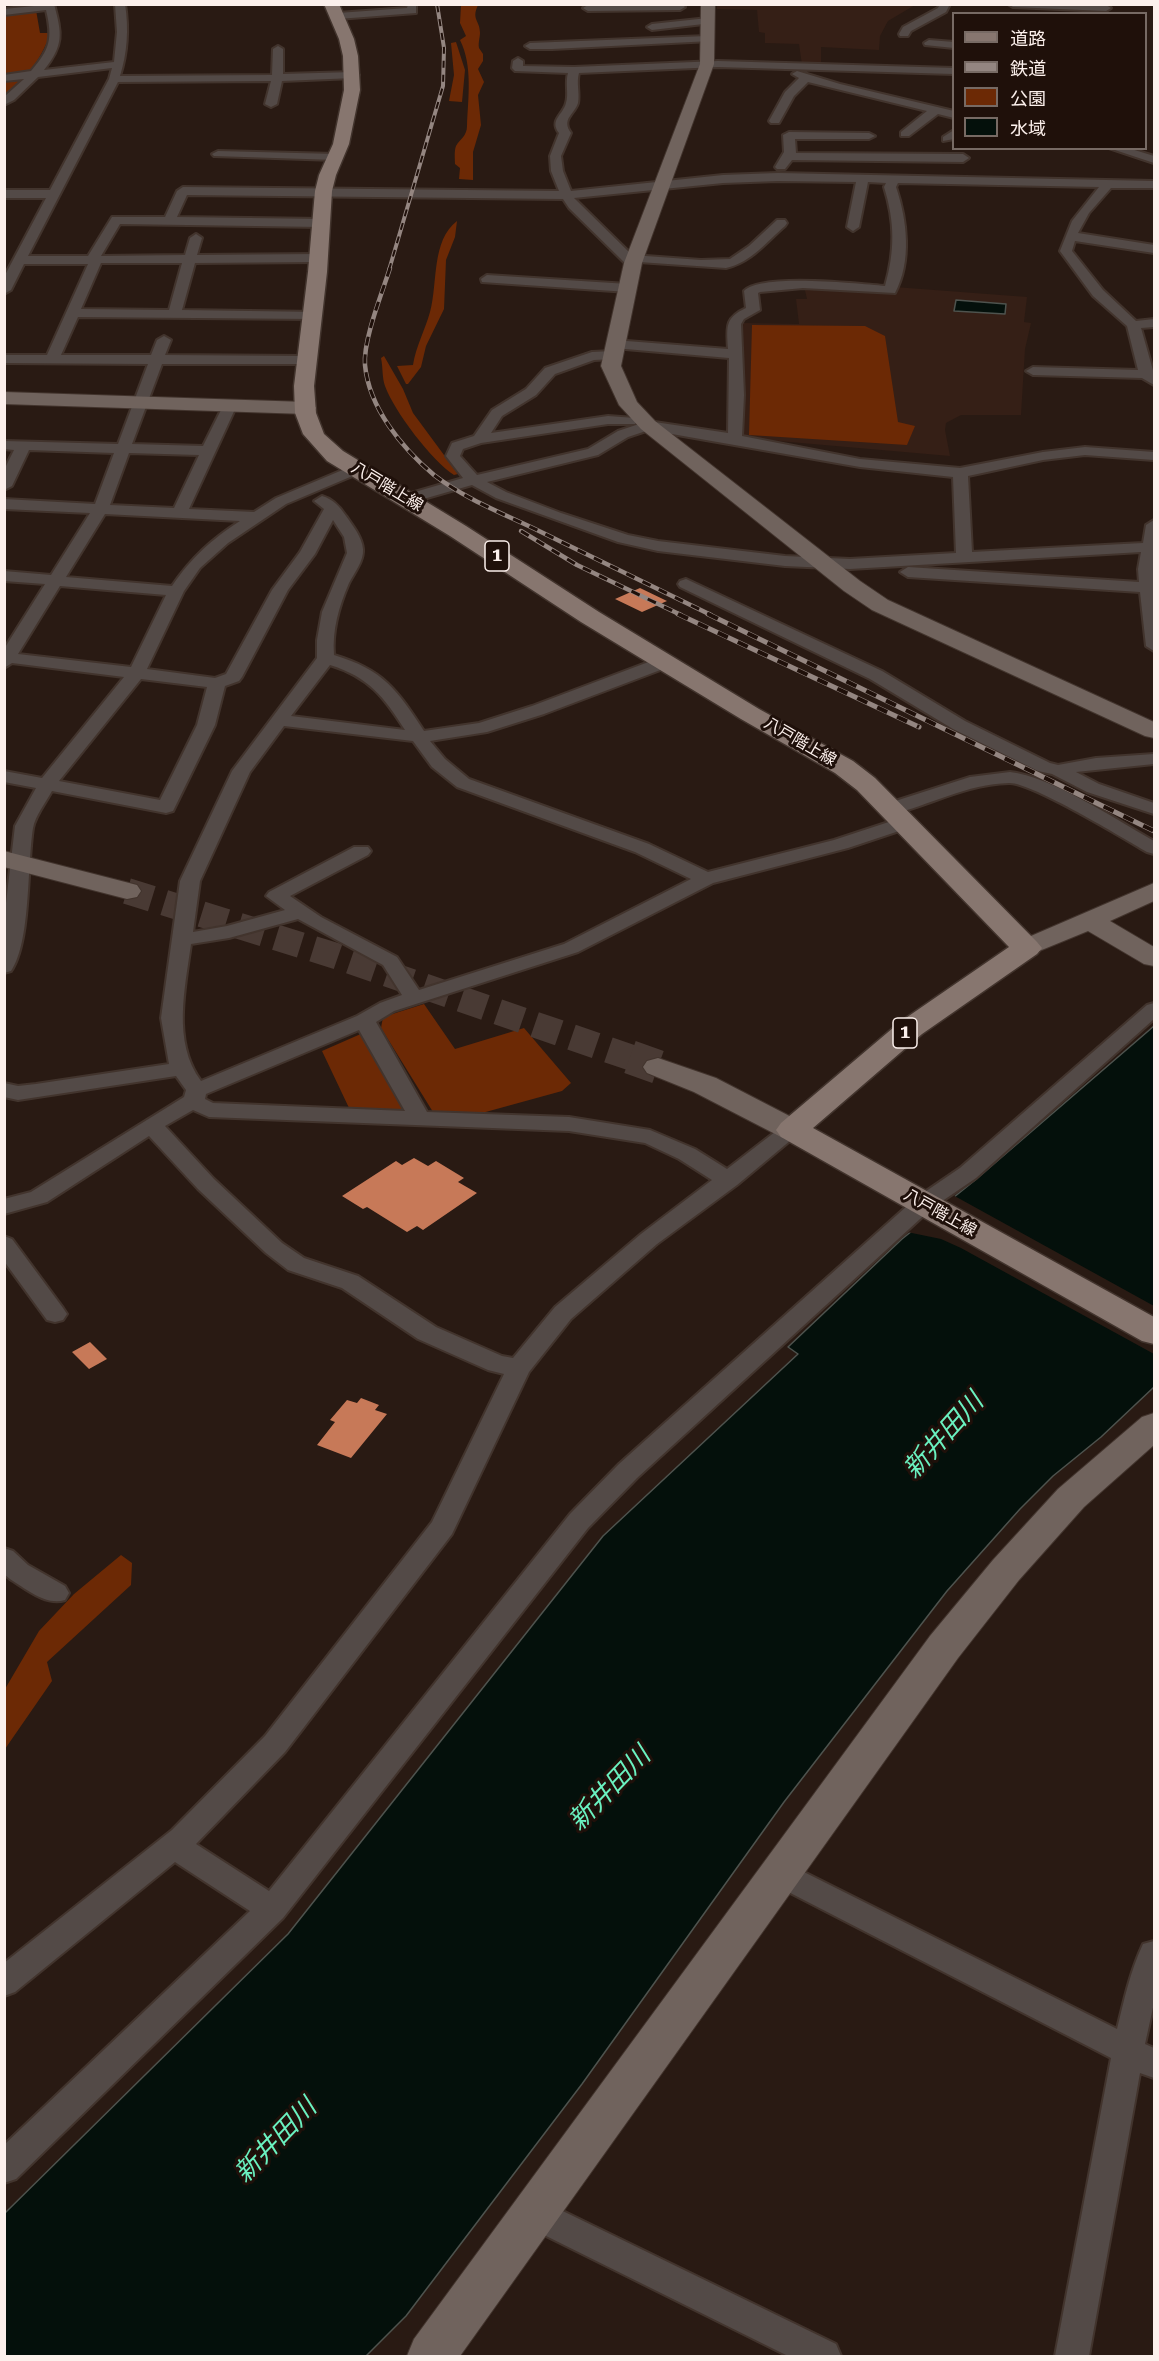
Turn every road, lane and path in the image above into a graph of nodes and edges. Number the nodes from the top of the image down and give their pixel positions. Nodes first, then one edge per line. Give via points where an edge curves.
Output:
1 (120, 4) edge
2 (708, 4) edge
3 (945, 4) edge
4 (1013, 4) edge
5 (50, 6) edge
6 (679, 6) edge
7 (412, 7) dead end
8 (588, 8) dead end
9 (1106, 8) dead end
10 (334, 10) edge
11 (4, 12) edge
12 (701, 21) junction
13 (563, 34) dead end
14 (904, 34) dead end
15 (707, 39) junction
16 (929, 43) dead end
17 (952, 45) edge
18 (530, 46) dead end
19 (278, 50) dead end
20 (518, 61) dead end
21 (120, 64) junction
22 (706, 64) junction
23 (776, 66) junction
24 (574, 70) junction
25 (952, 71) edge
26 (32, 74) junction
27 (354, 75) junction
28 (807, 77) junction
29 (4, 78) edge
30 (277, 78) junction
31 (114, 80) junction
32 (4, 102) edge
33 (271, 104) dead end
34 (936, 110) junction
35 (952, 114) edge
36 (775, 121) dead end
37 (905, 134) dead end
38 (869, 136) dead end
39 (1117, 151) edge
40 (218, 154) dead end
41 (790, 156) junction
42 (336, 157) junction
43 (963, 158) dead end
44 (1155, 160) edge
45 (778, 177) junction
46 (864, 178) junction
47 (894, 178) junction
48 (1105, 180) junction
49 (1154, 181) edge
50 (661, 186) junction
51 (324, 193) junction
52 (4, 194) edge
53 (56, 194) junction
54 (566, 195) junction
55 (169, 222) junction
56 (322, 222) junction
57 (781, 224) dead end
58 (853, 227) dead end
59 (1070, 236) junction
60 (196, 238) dead end
61 (1155, 249) edge
62 (318, 258) junction
63 (192, 259) junction
64 (634, 260) junction
65 (20, 261) junction
66 (94, 261) junction
67 (487, 279) dead end
68 (628, 288) junction
69 (4, 290) edge
70 (73, 313) junction
71 (174, 314) junction
72 (313, 315) junction
73 (1155, 323) edge
74 (1133, 325) junction
75 (164, 340) dead end
76 (614, 350) junction
77 (735, 354) junction
78 (1139, 355) junction
79 (1155, 355) edge
80 (4, 359) edge
81 (52, 359) junction
82 (157, 359) junction
83 (305, 360) junction
84 (1033, 371) dead end
85 (1150, 378) edge
86 (4, 398) edge
87 (140, 403) junction
88 (229, 407) junction
89 (306, 408) junction
90 (639, 423) junction
91 (479, 439) junction
92 (735, 439) junction
93 (4, 445) edge
94 (24, 446) junction
95 (124, 448) junction
96 (207, 452) junction
97 (1155, 456) edge
98 (357, 469) junction
99 (960, 473) junction
100 (475, 481) junction
101 (4, 486) edge
102 (303, 492) junction
103 (406, 499) junction
104 (4, 504) edge
105 (101, 508) junction
106 (332, 508) junction
107 (180, 512) junction
108 (256, 517) junction
109 (1155, 525) edge
110 (1149, 547) junction
111 (964, 557) junction
112 (865, 563) junction
113 (693, 564) dead end
114 (827, 567) junction
115 (4, 576) edge
116 (57, 580) junction
117 (686, 584) dead end
118 (1151, 587) edge
119 (176, 591) junction
120 (1155, 646) edge
121 (326, 658) junction
122 (6, 659) edge
123 (665, 662) junction
124 (137, 672) junction
125 (217, 683) junction
126 (279, 720) junction
127 (1155, 731) edge
128 (420, 737) junction
129 (1155, 759) edge
130 (1058, 770) junction
131 (4, 776) edge
132 (46, 784) junction
133 (1155, 809) edge
134 (897, 816) junction
135 (1155, 848) edge
136 (361, 851) dead end
137 (14, 861) edge
138 (706, 879) junction
139 (127, 891) tunnel mouth
140 (1155, 891) edge
141 (301, 912) junction
142 (1090, 921) junction
143 (182, 940) junction
144 (1027, 948) junction
145 (6, 957) edge
146 (1155, 958) edge
147 (415, 999) junction
148 (1155, 1009) edge
149 (364, 1020) junction
150 (657, 1067) tunnel mouth
151 (181, 1069) junction
152 (4, 1090) edge
153 (195, 1096) junction
154 (422, 1119) junction
155 (151, 1125) junction
156 (792, 1130) junction
157 (729, 1180) junction
158 (928, 1206) junction
159 (4, 1207) edge
160 (4, 1244) edge
161 (55, 1314) dead end
162 (1155, 1332) edge
163 (519, 1368) junction
164 (1155, 1426) edge
165 (4, 1558) edge
166 (56, 1593) dead end
167 (174, 1846) junction
168 (780, 1873) junction
169 (272, 1909) junction
170 (1155, 1954) edge
171 (4, 1982) edge
172 (1142, 2056) edge
173 (4, 2168) edge
174 (536, 2214) junction
175 (431, 2356) edge
176 (824, 2356) edge
177 (1072, 2356) edge

1 - 21 street
2 - 12 street
3 - 14 street via 942,10
4 - 9 street
5 - 11 street
5 - 26 street via 55,27 53,50
6 - 8 street
6 - 12 street
7 - 10 street via 412,11
10 - 27 main road, 八戸階上線 / 1 via 350,45
12 - 13 street
12 - 15 street
15 - 18 street
15 - 22 street
16 - 17 street
19 - 30 street
20 - 24 street via 519,69
21 - 26 street
21 - 31 street
22 - 23 street
22 - 24 street
22 - 50 street
23 - 25 street via 892,65
23 - 28 street
24 - 54 street via 572,104 561,120 565,133 556,157
26 - 29 street
26 - 32 street
27 - 30 street
27 - 42 main road, 八戸階上線 / 1 via 349,116
28 - 34 street
28 - 36 street via 789,94
30 - 31 street
30 - 33 street
31 - 53 street
34 - 35 street
34 - 37 street
38 - 41 street via 789,135
39 - 44 street
40 - 42 street
41 - 43 street
41 - 45 street
42 - 51 main road, 八戸階上線 / 1
45 - 46 street
45 - 50 street
46 - 47 street
46 - 58 street
47 - 48 street
47 - 77 street via 890,187 902,235 890,290 803,284 758,288 751,291 753,310 739,316 734,324
48 - 49 street
48 - 59 street via 1102,194 1089,206
50 - 54 street
50 - 64 street
51 - 54 street
51 - 55 street via 183,191
51 - 56 main road, 八戸階上線 / 1
52 - 53 street
53 - 65 street
54 - 64 street
55 - 56 street
55 - 66 street via 116,220
56 - 62 main road, 八戸階上線 / 1
57 - 64 street via 752,251 731,263
59 - 61 street
59 - 74 street via 1066,251 1069,256 1098,293
60 - 63 street
62 - 63 street
62 - 72 main road, 八戸階上線 / 1
63 - 66 street
63 - 71 street
64 - 68 street
65 - 66 street
65 - 69 street
66 - 70 street
67 - 68 street
68 - 76 street
70 - 71 street
70 - 81 street
71 - 72 street
72 - 83 main road, 八戸階上線 / 1
73 - 74 street
74 - 78 street
75 - 82 street
76 - 77 street
76 - 90 street via 611,366
76 - 91 street via 550,371 531,392 497,413
77 - 92 street
78 - 79 street
78 - 85 street
80 - 81 street
81 - 82 street
82 - 83 street
82 - 87 street
83 - 89 main road, 八戸階上線 / 1
84 - 85 street
86 - 87 street
87 - 88 street
87 - 95 street
88 - 89 street
88 - 96 street
89 - 98 main road, 八戸階上線 / 1 via 309,425 319,443
90 - 91 street via 600,421
90 - 92 street
90 - 100 street via 593,453
90 - 114 street
91 - 100 street via 453,450 456,461
92 - 99 street via 860,463
93 - 94 street
94 - 95 street
94 - 101 street
95 - 96 street
95 - 105 street
96 - 107 street
97 - 99 street via 1085,451
98 - 102 street
98 - 103 main road, 八戸階上線 / 1
99 - 111 street
100 - 103 street
100 - 114 street via 512,500 624,539
102 - 106 street
102 - 108 street
103 - 123 main road, 八戸階上線 / 1
104 - 105 street
105 - 107 street
105 - 116 street
106 - 121 street via 355,547 329,616
106 - 125 street via 307,554 280,590 233,677
107 - 108 street
108 - 119 street via 194,565
109 - 110 street
110 - 111 street
110 - 118 street via 1146,569
111 - 112 street
112 - 114 street
112 - 118 street via 874,570
113 - 114 street via 800,571
114 - 127 street via 880,605
115 - 116 street
116 - 119 street
116 - 122 street
117 - 130 street via 876,675 959,725 1044,767
118 - 120 street
119 - 124 street
121 - 126 street
121 - 128 street via 350,665 382,686
122 - 124 street
123 - 128 street via 508,720
123 - 134 main road, 八戸階上線 / 1 via 844,767
124 - 125 street
124 - 132 street
125 - 132 street via 206,725 166,807
126 - 128 street
126 - 143 street via 241,771 190,880
128 - 138 street via 447,773 464,783 642,848
129 - 130 street
130 - 133 street via 1093,788
131 - 132 street
132 - 137 street via 24,826
134 - 135 street via 976,781 1020,778
134 - 138 street via 840,844
134 - 144 main road, 八戸階上線 / 1
136 - 141 street via 276,896
137 - 139 street
137 - 145 street
138 - 147 street via 571,948
140 - 142 street
141 - 143 street
141 - 147 street via 390,961
142 - 144 street
142 - 146 street
143 - 151 street via 171,1018
144 - 156 main road, 1 via 911,1028
147 - 149 street
148 - 158 street
149 - 153 street
149 - 154 street
150 - 156 street via 705,1085
151 - 152 street via 36,1091
151 - 153 street
153 - 154 street via 209,1110
153 - 155 street
154 - 157 street via 569,1124 650,1137
155 - 159 street via 39,1197
155 - 163 street via 213,1191 296,1264 350,1282 427,1333 497,1364
156 - 157 street
156 - 158 main road, 八戸階上線
157 - 163 street via 649,1239 563,1313
158 - 162 main road, 八戸階上線
158 - 169 street via 628,1471 579,1521
160 - 161 street
163 - 167 street via 443,1527 275,1744
164 - 168 street via 1071,1498 1006,1570 937,1656
165 - 166 street via 19,1572
167 - 169 street
167 - 171 street
168 - 172 street
168 - 174 street
169 - 173 street
170 - 172 street via 1144,1980
172 - 177 street
174 - 175 street
174 - 176 street

